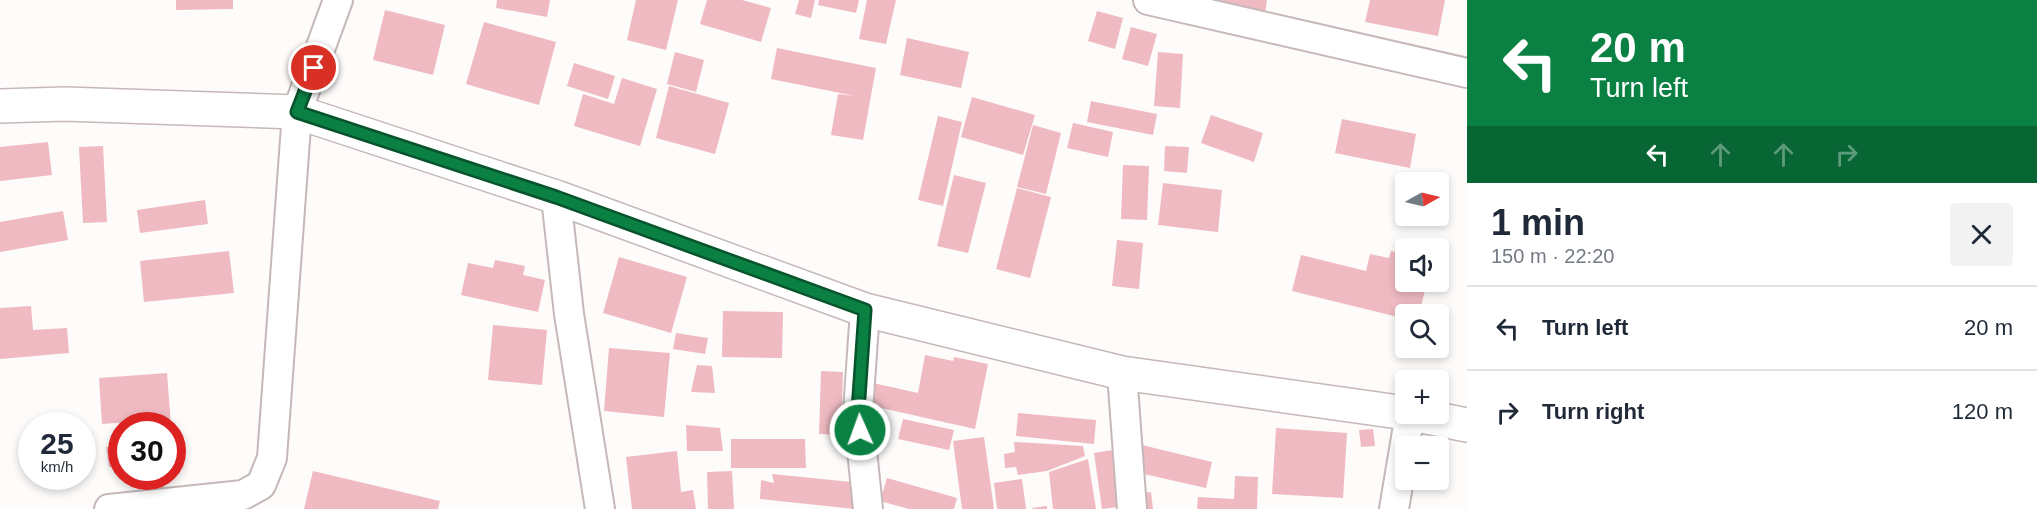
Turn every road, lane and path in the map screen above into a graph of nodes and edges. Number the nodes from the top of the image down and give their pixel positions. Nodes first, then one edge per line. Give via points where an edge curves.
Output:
1 (338, 0) edge
2 (1148, 0) edge
3 (1467, 73) edge
4 (0, 105) edge
5 (297, 112) junction
6 (556, 197) junction
7 (865, 310) junction
8 (1122, 373) junction
9 (1395, 412) edge
10 (1449, 422) edge
11 (1407, 424) edge
12 (1467, 425) edge
13 (110, 509) edge
14 (600, 509) edge
15 (868, 509) edge
16 (1132, 509) edge
17 (1394, 509) edge

1 - 5 street
2 - 3 street
4 - 5 main road
5 - 6 main road
5 - 13 street via 272,458 261,485 243,495
6 - 7 main road
6 - 14 street via 569,314
7 - 8 main road
7 - 15 street via 858,411
8 - 9 main road
8 - 16 street
10 - 12 main road
11 - 17 street

